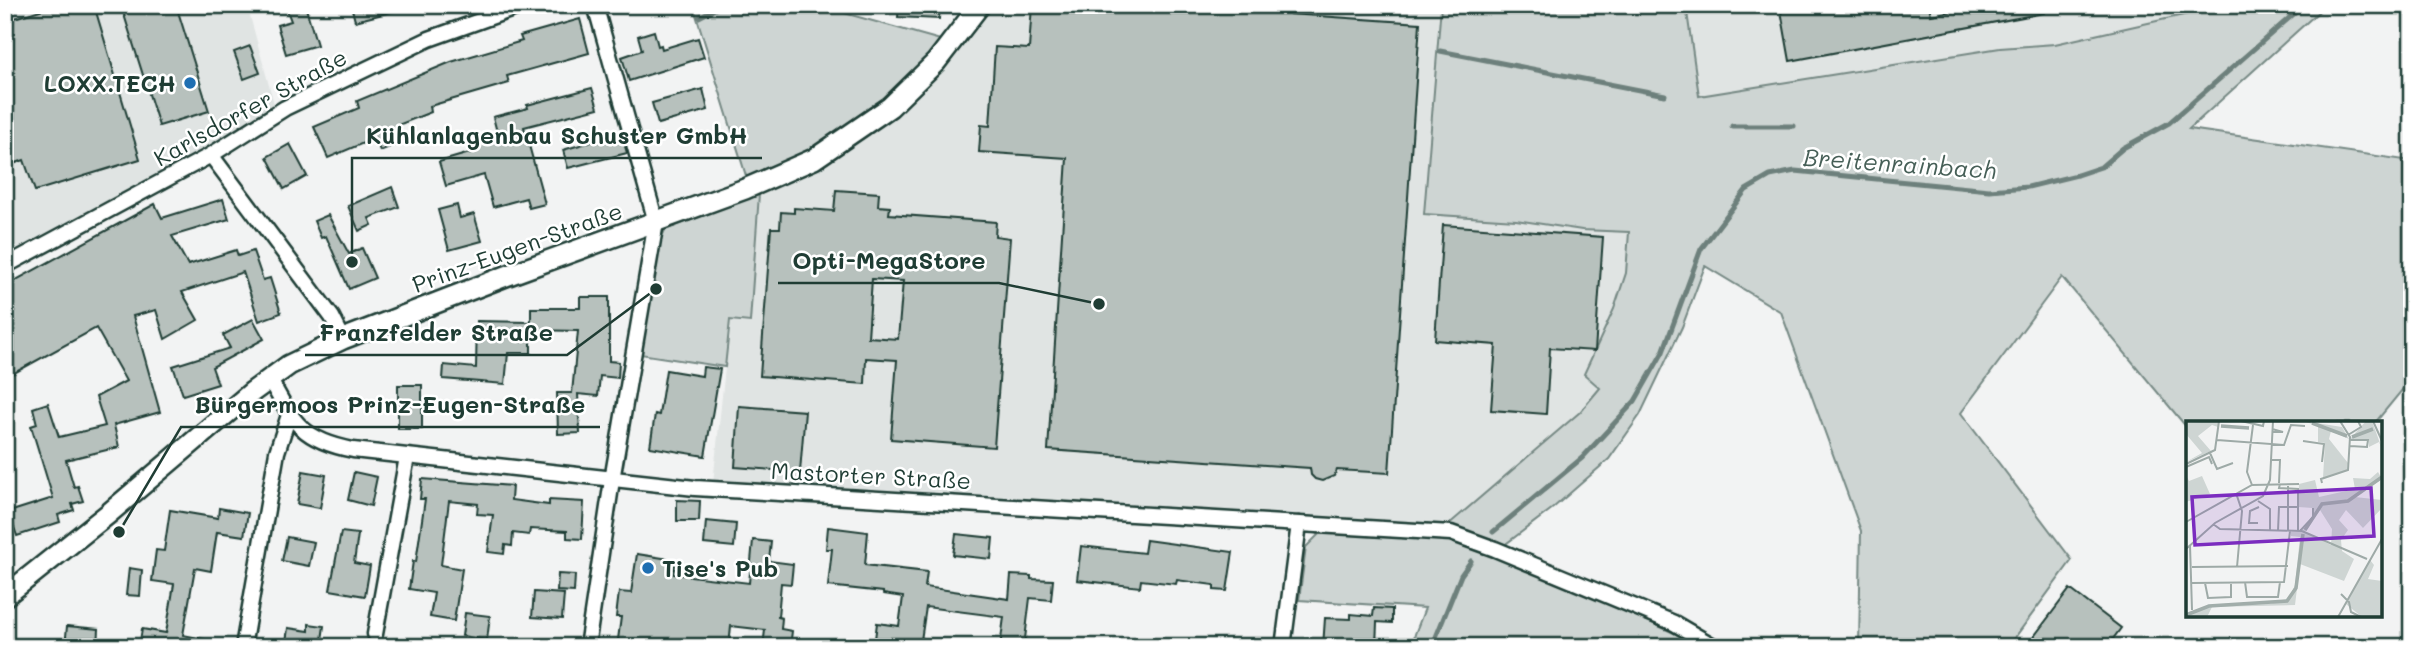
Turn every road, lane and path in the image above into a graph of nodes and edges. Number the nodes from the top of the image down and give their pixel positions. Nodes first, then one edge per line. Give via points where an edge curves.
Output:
1 (524, 5) edge
2 (595, 5) edge
3 (980, 5) edge
4 (211, 155) junction
5 (656, 222) junction
6 (5, 266) edge
7 (343, 339) junction
8 (269, 378) junction
9 (289, 415) junction
10 (407, 457) junction
11 (612, 480) junction
12 (1299, 524) junction
13 (5, 596) edge
14 (375, 634) dead end
15 (243, 647) edge
16 (587, 647) edge
17 (1283, 647) edge
18 (1715, 647) edge

1 - 4 street, Karlsdorfer Straße via 350,76 285,108
2 - 5 street
3 - 5 street, Prinz-Eugen-Straße via 936,62 862,128 788,171
4 - 6 street, Karlsdorfer Straße
4 - 7 street via 332,317
5 - 7 street, Prinz-Eugen-Straße
5 - 11 street
7 - 8 street, Prinz-Eugen-Straße
8 - 9 street, Mastorter Straße
8 - 13 street, Prinz-Eugen-Straße
9 - 10 street, Mastorter Straße via 304,432 329,445
9 - 15 street via 277,452
10 - 11 street, Mastorter Straße
10 - 14 street
11 - 12 street, Mastorter Straße
11 - 16 street
12 - 17 street
12 - 18 street, Mastorter Straße via 1465,537 1674,623

